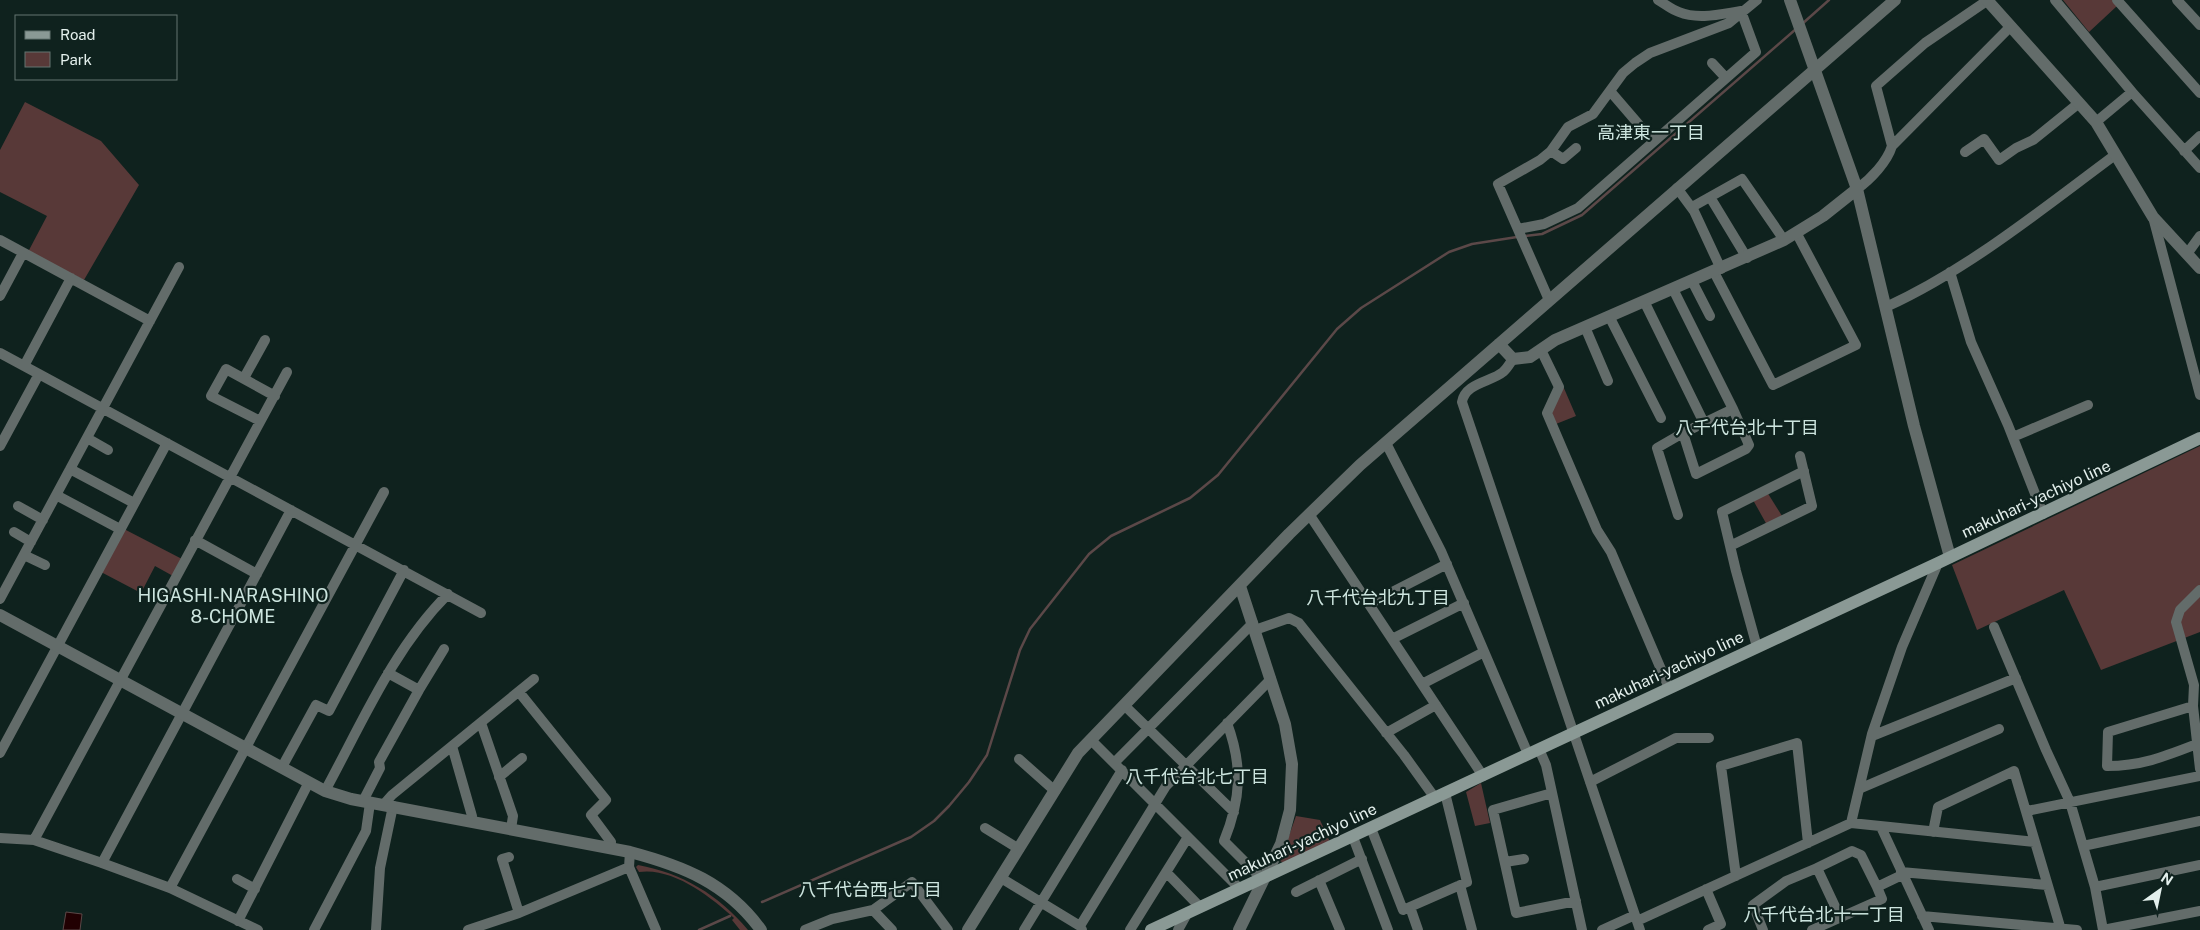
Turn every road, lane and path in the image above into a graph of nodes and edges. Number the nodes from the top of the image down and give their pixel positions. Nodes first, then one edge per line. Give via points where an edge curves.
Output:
1 (1658, 0) edge
2 (1757, 0) edge
3 (1790, 0) edge
4 (1896, 0) edge
5 (1988, 0) edge
6 (2055, 0) edge
7 (2117, 0) edge
8 (2177, 0) edge
9 (1741, 11) junction
10 (2200, 25) edge
11 (2011, 26) junction
12 (1712, 63) dead end
13 (1815, 68) junction
14 (1726, 78) junction
15 (1610, 92) junction
16 (2132, 92) junction
17 (2200, 93) edge
18 (2079, 103) junction
19 (2096, 122) junction
20 (2200, 136) edge
21 (1653, 141) junction
22 (1892, 146) junction
23 (1576, 148) dead end
24 (1551, 151) junction
25 (2184, 151) junction
26 (1965, 152) dead end
27 (2116, 155) junction
28 (2200, 168) edge
29 (1677, 188) junction
30 (1857, 189) junction
31 (1710, 197) junction
32 (1692, 207) junction
33 (2153, 217) junction
34 (1519, 230) junction
35 (1797, 234) junction
36 (2200, 236) edge
37 (0, 240) edge
38 (1784, 240) junction
39 (23, 253) junction
40 (2187, 254) junction
41 (1747, 258) junction
42 (179, 267) dead end
43 (2200, 268) edge
44 (1718, 270) junction
45 (1950, 272) junction
46 (71, 278) junction
47 (1692, 281) junction
48 (1673, 289) junction
49 (0, 296) edge
50 (1549, 300) junction
51 (1644, 301) junction
52 (1886, 307) junction
53 (1609, 316) junction
54 (1710, 316) dead end
55 (150, 320) junction
56 (1585, 327) junction
57 (265, 340) dead end
58 (1500, 344) junction
59 (1541, 350) junction
60 (0, 353) edge
61 (1513, 359) junction
62 (24, 366) junction
63 (287, 372) dead end
64 (39, 374) junction
65 (244, 378) junction
66 (1608, 381) dead end
67 (2200, 395) edge
68 (275, 396) junction
69 (2088, 406) dead end
70 (103, 408) junction
71 (1733, 409) junction
72 (1661, 418) dead end
73 (260, 421) junction
74 (1704, 423) junction
75 (3, 431) edge
76 (1683, 433) junction
77 (2013, 437) junction
78 (87, 438) junction
79 (2200, 438) edge
80 (167, 443) junction
81 (1386, 443) junction
82 (0, 446) edge
83 (108, 450) dead end
84 (1800, 456) dead end
85 (70, 469) junction
86 (1804, 471) junction
87 (229, 476) junction
88 (384, 492) dead end
89 (56, 495) junction
90 (134, 503) junction
91 (18, 506) dead end
92 (292, 510) junction
93 (1309, 514) junction
94 (2043, 514) junction
95 (1678, 515) dead end
96 (42, 520) junction
97 (120, 529) junction
98 (14, 532) dead end
99 (195, 540) junction
100 (31, 542) junction
101 (355, 545) junction
102 (1730, 546) junction
103 (24, 555) junction
104 (1950, 557) junction
105 (1938, 563) junction
106 (1447, 564) junction
107 (45, 565) dead end
108 (404, 570) junction
109 (256, 574) junction
110 (1240, 586) junction
111 (2200, 590) edge
112 (448, 594) junction
113 (0, 599) edge
114 (1464, 603) junction
115 (1369, 604) junction
116 (481, 613) dead end
117 (0, 615) edge
118 (1254, 626) junction
119 (1994, 627) dead end
120 (1392, 639) junction
121 (57, 646) junction
122 (1756, 647) junction
123 (444, 649) dead end
124 (1484, 652) junction
125 (388, 673) junction
126 (2016, 678) junction
127 (534, 679) dead end
128 (1271, 679) junction
129 (119, 680) junction
130 (1422, 684) junction
131 (1669, 688) junction
132 (419, 690) junction
133 (518, 692) junction
134 (1436, 705) junction
135 (1124, 706) junction
136 (2193, 706) junction
137 (181, 713) junction
138 (481, 722) junction
139 (1227, 723) junction
140 (1148, 729) junction
141 (1999, 729) dead end
142 (1386, 733) junction
143 (1574, 733) junction
144 (1872, 736) junction
145 (1709, 738) dead end
146 (1090, 740) junction
147 (2198, 742) edge
148 (452, 746) junction
149 (246, 748) junction
150 (1534, 752) junction
151 (0, 753) edge
152 (522, 758) dead end
153 (1019, 759) dead end
154 (1185, 765) junction
155 (1118, 767) junction
156 (282, 768) junction
157 (2200, 769) edge
158 (1483, 776) junction
159 (2200, 776) edge
160 (499, 777) junction
161 (310, 782) junction
162 (1590, 782) junction
163 (1859, 789) junction
164 (325, 791) junction
165 (1055, 791) junction
166 (1552, 793) junction
167 (1440, 796) junction
168 (367, 802) junction
169 (2070, 802) junction
170 (1155, 803) junction
171 (388, 805) junction
172 (2027, 811) junction
173 (1234, 812) junction
174 (471, 821) junction
175 (2200, 821) edge
176 (1851, 823) junction
177 (1881, 827) junction
178 (986, 828) dead end
179 (1371, 828) junction
180 (511, 829) junction
181 (1933, 832) junction
182 (1188, 836) junction
183 (1353, 837) junction
184 (0, 838) edge
185 (34, 840) junction
186 (2035, 842) junction
187 (1808, 843) junction
188 (2083, 846) junction
189 (608, 848) junction
190 (1019, 849) junction
191 (630, 852) junction
192 (509, 857) dead end
193 (1362, 859) junction
194 (1524, 859) dead end
195 (1505, 862) junction
196 (102, 863) junction
197 (2200, 865) edge
198 (629, 867) junction
199 (1817, 868) junction
200 (1166, 872) junction
201 (1901, 873) junction
202 (1736, 876) junction
203 (1001, 878) junction
204 (1266, 878) junction
205 (237, 879) dead end
206 (1319, 880) junction
207 (1460, 885) junction
208 (2047, 885) junction
209 (1877, 887) junction
210 (2095, 887) junction
211 (170, 888) junction
212 (254, 889) junction
213 (1240, 889) junction
214 (1706, 889) junction
215 (1296, 892) dead end
216 (1576, 900) junction
217 (1041, 903) junction
218 (1200, 907) junction
219 (1410, 907) junction
220 (873, 910) junction
221 (2200, 911) edge
222 (1188, 912) junction
223 (518, 913) junction
224 (1922, 916) junction
225 (1840, 918) junction
226 (238, 921) junction
227 (824, 921) junction
228 (1638, 922) edge
229 (2154, 925) edge
230 (1081, 928) edge
231 (2061, 929) edge
232 (258, 930) edge
233 (314, 930) edge
234 (376, 930) edge
235 (468, 930) edge
236 (656, 930) edge
237 (760, 930) edge
238 (805, 930) edge
239 (832, 930) edge
240 (892, 930) edge
241 (948, 930) edge
242 (968, 930) edge
243 (1024, 930) edge
244 (1130, 930) edge
245 (1151, 930) edge
246 (1178, 930) edge
247 (1239, 930) edge
248 (1340, 930) edge
249 (1388, 930) edge
250 (1418, 930) edge
251 (1472, 930) edge
252 (1582, 930) edge
253 (1602, 930) edge
254 (1708, 930) edge
255 (1763, 930) edge
256 (1812, 930) edge
257 (1929, 930) edge
258 (2077, 930) edge
259 (2103, 930) edge

1 - 9 street via 1686,14 1704,16
2 - 9 street
3 - 13 street
4 - 13 street
5 - 11 street
5 - 22 street via 1925,43 1876,86
6 - 16 street
7 - 17 street
8 - 10 street
9 - 14 street via 1756,52
9 - 15 street via 1729,23 1642,58 1623,73
11 - 18 street
11 - 22 street
12 - 14 street
13 - 29 street
13 - 30 street
14 - 21 street
15 - 21 street
15 - 24 street via 1593,114 1568,128
16 - 19 street
16 - 25 street
18 - 19 street
18 - 26 street via 2033,140 1999,160 1984,139
19 - 27 street
20 - 25 street
21 - 34 street via 1578,208 1544,224
22 - 30 street via 1866,182
23 - 24 street via 1563,159
24 - 34 street via 1498,184
25 - 28 street
27 - 33 street
27 - 45 street
29 - 32 street
29 - 50 street
30 - 35 street
30 - 52 street
31 - 32 street
31 - 38 street via 1742,179
31 - 41 street
32 - 44 street
33 - 40 street
33 - 67 street
34 - 50 street
35 - 38 street
35 - 44 street via 1856,345 1773,384
36 - 40 street
37 - 39 street
38 - 41 street
39 - 46 street
39 - 49 street
40 - 43 street
41 - 44 street
42 - 55 street
44 - 47 street
45 - 52 street
45 - 77 street via 1971,342
46 - 55 street
46 - 62 street
47 - 48 street
47 - 54 street
48 - 51 street
48 - 71 street
50 - 58 street
51 - 53 street
51 - 74 street
52 - 104 street
53 - 56 street
53 - 72 street
55 - 70 street
56 - 59 street
56 - 66 street
57 - 65 street
58 - 61 street
58 - 81 street
59 - 61 street via 1530,357
59 - 131 street via 1559,387 1547,413
60 - 62 street
61 - 143 street via 1504,372 1464,394 1462,402
62 - 64 street
63 - 68 street
64 - 70 street
64 - 75 street
65 - 68 street
65 - 73 street via 226,369 211,396
68 - 73 street
69 - 77 street
70 - 78 street
70 - 80 street
71 - 74 street
71 - 76 street via 1749,445 1696,474
73 - 87 street
74 - 76 street
75 - 82 street
76 - 95 street via 1657,448
77 - 94 street
78 - 83 street
78 - 85 street
79 - 94 main road, makuhari-yachiyo line
80 - 87 street
80 - 90 street
81 - 93 street
81 - 106 street
84 - 86 street
85 - 89 street
85 - 90 street
86 - 102 street via 1722,512
86 - 102 street via 1812,506
87 - 92 street
87 - 99 street
88 - 101 street
89 - 96 street
89 - 97 street
90 - 97 street
91 - 96 street
92 - 101 street
92 - 109 street
93 - 110 street
93 - 115 street
94 - 104 main road, makuhari-yachiyo line
96 - 100 street
97 - 121 street
98 - 100 street
99 - 109 street
99 - 129 street
100 - 103 street
101 - 108 street
101 - 149 street
102 - 122 street
103 - 107 street
103 - 113 street
104 - 105 main road, makuhari-yachiyo line
105 - 122 main road, makuhari-yachiyo line
105 - 144 street via 1902,647
106 - 114 street
106 - 115 street
108 - 112 street
108 - 156 street via 329,711 316,705
109 - 137 street
110 - 118 street
110 - 135 street
111 - 136 street via 2184,605 2176,619 2194,684
112 - 116 street
112 - 125 street via 428,614
114 - 120 street
114 - 124 street
115 - 120 street
117 - 121 street
118 - 128 street
118 - 140 street
118 - 142 street via 1289,618 1299,623
119 - 126 street
120 - 130 street
121 - 129 street
121 - 151 street
122 - 131 main road, makuhari-yachiyo line
123 - 132 street
124 - 130 street
124 - 150 street
125 - 132 street
125 - 164 street
126 - 144 street
126 - 169 street
127 - 133 street
128 - 139 street
128 - 204 street via 1290,743 1292,792 1287,828
129 - 137 street
129 - 185 street
130 - 134 street
131 - 143 main road, makuhari-yachiyo line
132 - 168 street via 379,762 380,768
133 - 138 street
133 - 189 street via 606,800 591,815 611,842
134 - 142 street
134 - 158 street
135 - 140 street
135 - 146 street
136 - 147 street
136 - 147 street via 2108,732 2108,766 2154,761
137 - 149 street
137 - 196 street
138 - 148 street
138 - 160 street
139 - 154 street
139 - 173 street via 1239,769
140 - 154 street
140 - 155 street
141 - 163 street
142 - 167 street
143 - 150 main road, makuhari-yachiyo line
143 - 162 street
144 - 163 street
145 - 162 street via 1676,738
146 - 155 street
146 - 165 street via 1078,753
147 - 157 street
148 - 171 street via 392,795
148 - 174 street
149 - 156 street
149 - 211 street
150 - 158 main road, makuhari-yachiyo line
150 - 166 street via 1546,765
152 - 160 street
153 - 165 street
154 - 170 street
154 - 173 street
155 - 170 street
155 - 217 street
156 - 161 street
158 - 167 main road, makuhari-yachiyo line
159 - 169 street
160 - 180 street via 512,816
161 - 164 street
161 - 212 street
162 - 228 street
163 - 176 street
164 - 168 street
165 - 190 street
166 - 195 street via 1493,810
166 - 216 street
167 - 179 main road, makuhari-yachiyo line
167 - 207 street via 1467,882
168 - 171 street
168 - 233 street via 366,830
169 - 172 street
169 - 188 street
170 - 182 street
170 - 230 street
171 - 174 street
171 - 234 street
172 - 181 street via 2014,771 1938,807
172 - 186 street
173 - 204 street via 1224,841 1257,874
174 - 180 street
175 - 188 street
176 - 177 street
176 - 187 street
177 - 181 street
177 - 201 street
178 - 190 street
179 - 183 main road, makuhari-yachiyo line
179 - 219 street via 1402,910
180 - 189 street
181 - 186 street
182 - 200 street
182 - 213 street
183 - 193 street
183 - 204 main road, makuhari-yachiyo line
184 - 185 street
185 - 196 street
186 - 208 street
187 - 202 street
187 - 202 street via 1797,743 1721,766
188 - 210 street
189 - 191 street
190 - 203 street
191 - 198 street
191 - 237 street via 671,863 723,891
192 - 223 street via 502,859
193 - 206 street
193 - 249 street
194 - 195 street
195 - 216 street via 1516,913
196 - 211 street
197 - 210 street
198 - 223 street
198 - 236 street
199 - 209 street via 1852,851 1861,855
199 - 225 street
199 - 255 street via 1786,881 1754,904
200 - 218 street
200 - 244 street
201 - 208 street
201 - 209 street
201 - 224 street
202 - 214 street
203 - 217 street
203 - 242 street
204 - 213 main road, makuhari-yachiyo line
204 - 247 street
205 - 212 street
206 - 215 street
206 - 248 street
207 - 219 street
207 - 251 street
208 - 231 street
209 - 225 street via 1882,899
210 - 259 street
211 - 226 street
212 - 226 street
213 - 218 main road, makuhari-yachiyo line
214 - 228 street
214 - 254 street via 1721,924
216 - 252 street
217 - 230 street
217 - 243 street
218 - 222 main road, makuhari-yachiyo line
219 - 250 street
220 - 227 street
220 - 240 street
220 - 241 street via 912,882
221 - 229 street
222 - 245 main road, makuhari-yachiyo line
222 - 246 street
223 - 235 street
224 - 231 street
224 - 257 street
225 - 256 street
226 - 232 street
227 - 238 street
227 - 239 street
228 - 253 street
229 - 259 street
231 - 258 street

